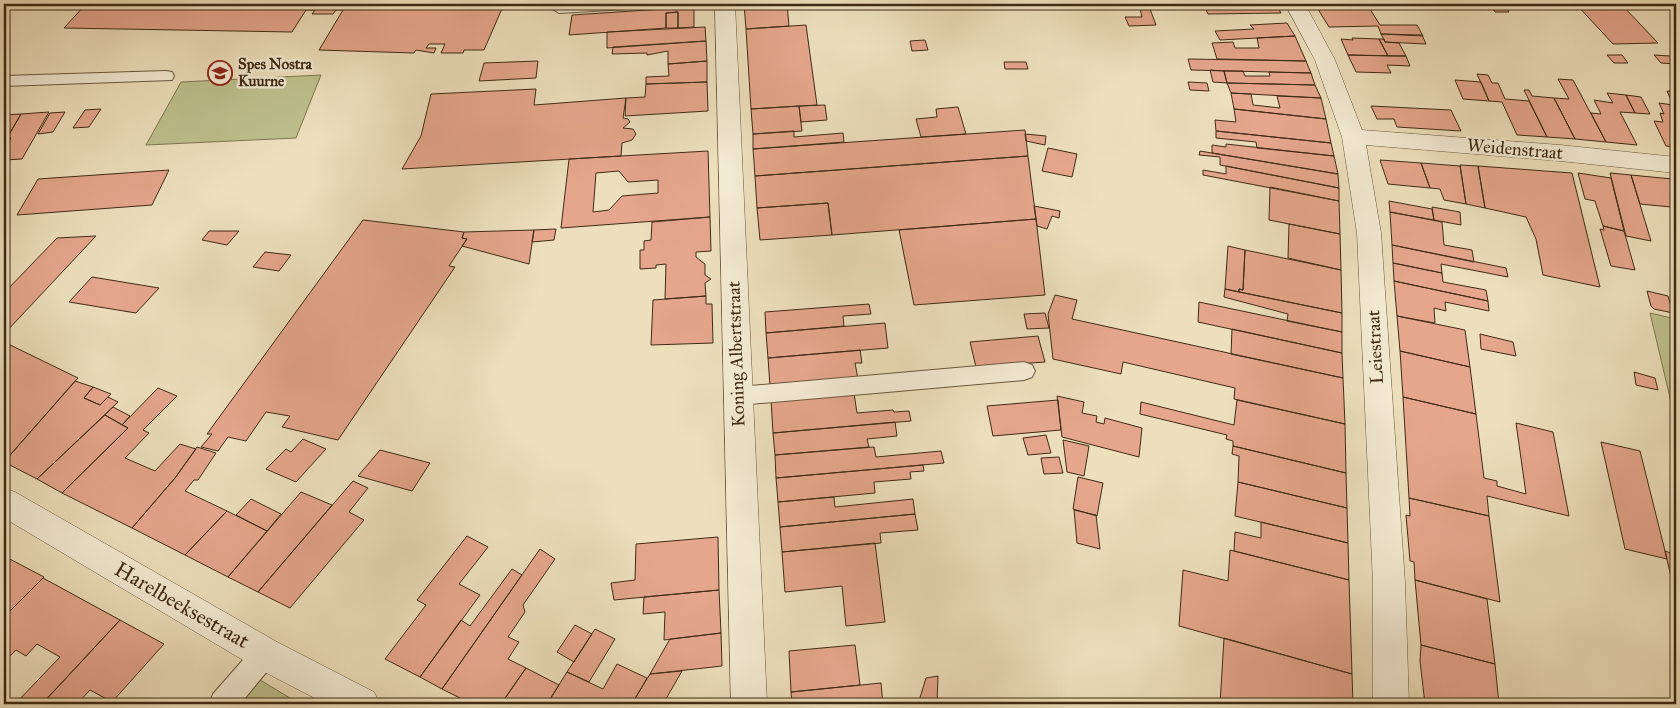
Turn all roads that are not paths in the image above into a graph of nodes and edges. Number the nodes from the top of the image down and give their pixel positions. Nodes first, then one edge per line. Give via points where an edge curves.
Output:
1 (627, 4) edge
2 (725, 4) edge
3 (1295, 4) edge
4 (559, 8) dead end
5 (166, 76) dead end
6 (4, 81) edge
7 (1353, 137) junction
8 (1676, 165) edge
9 (1024, 371) dead end
10 (738, 396) junction
11 (4, 502) edge
12 (265, 654) junction
13 (223, 704) edge
14 (362, 704) edge
15 (748, 704) edge
16 (1391, 704) edge

1 - 4 lane
2 - 10 street, Koning Albertstraat
3 - 7 street, Leiestraat via 1325,60
5 - 6 lane
7 - 8 street, Weidenstraat
7 - 16 street, Leiestraat via 1369,233 1389,583
9 - 10 lane
10 - 15 street, Koning Albertstraat
11 - 12 street, Harelbeeksestraat
12 - 13 lane
12 - 14 street, Harelbeeksestraat

